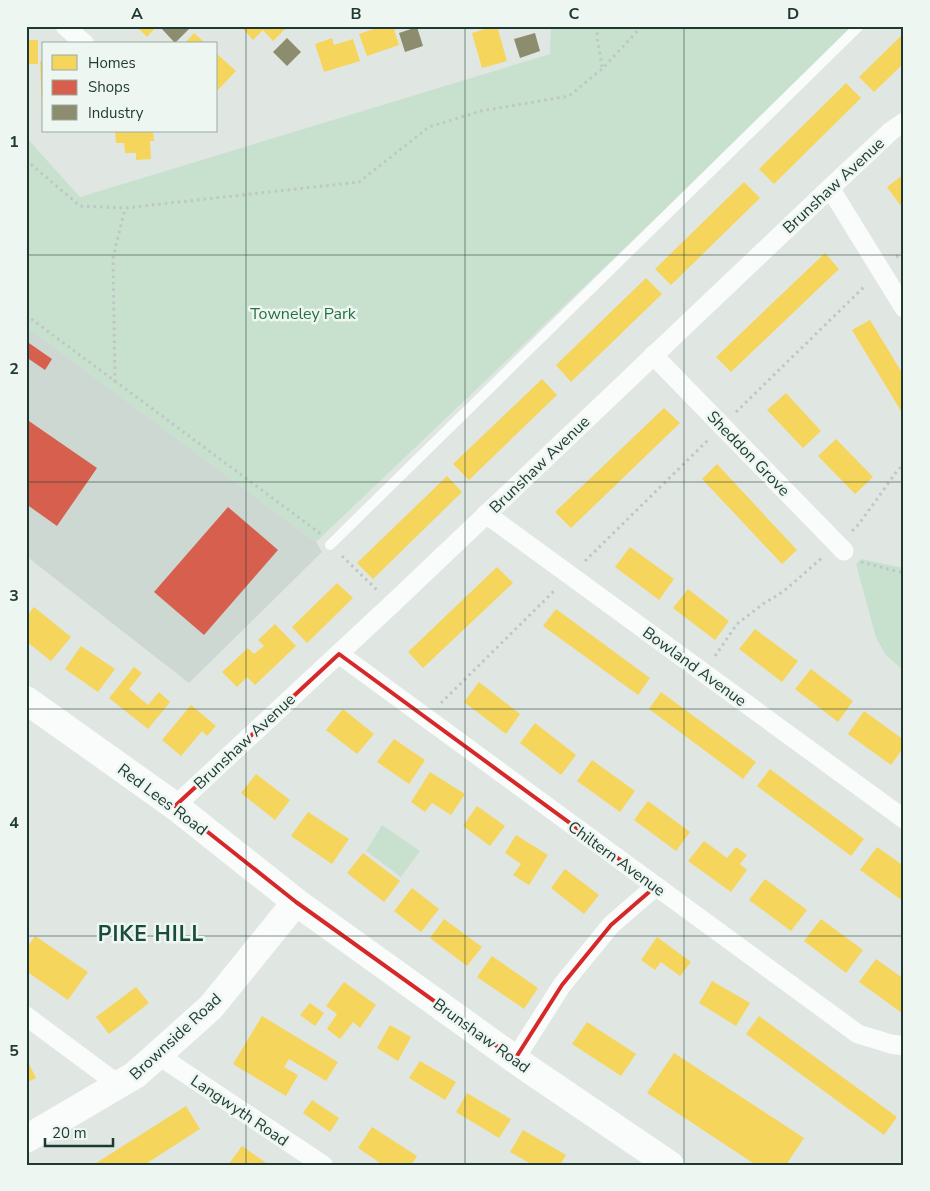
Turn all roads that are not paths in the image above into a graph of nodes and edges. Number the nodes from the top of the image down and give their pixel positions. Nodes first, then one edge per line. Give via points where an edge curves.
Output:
1 (65, 26) edge
2 (859, 26) edge
3 (83, 42) edge
4 (904, 122) edge
5 (830, 188) junction
6 (904, 308) edge
7 (653, 355) junction
8 (486, 514) junction
9 (330, 546) road end
10 (841, 547) road end
11 (339, 654) junction
12 (26, 700) edge
13 (175, 806) junction
14 (904, 819) edge
15 (656, 886) junction
16 (296, 902) junction
17 (26, 1016) edge
18 (904, 1046) edge
19 (158, 1055) junction
20 (515, 1059) junction
21 (120, 1085) junction
22 (26, 1139) edge
23 (323, 1165) edge
24 (670, 1165) edge

1 - 3 street
2 - 9 lane
4 - 5 street, Brunshaw Avenue
5 - 6 street
5 - 7 street, Brunshaw Avenue
7 - 8 street, Brunshaw Avenue
7 - 10 street, Sheddon Grove
8 - 11 street, Brunshaw Avenue
8 - 14 street, Bowland Avenue
11 - 13 street, Brunshaw Avenue
11 - 15 street, Chiltern Avenue
12 - 13 street, Red Lees Road
13 - 16 street, Red Lees Road
15 - 18 street, Chiltern Avenue via 858,1034
15 - 20 street via 611,925 562,985
16 - 19 street, Brownside Road via 211,1007
16 - 20 street, Brunshaw Road
17 - 21 street
19 - 21 street, Brownside Road
19 - 23 street, Langwyth Road
20 - 24 street, Brunshaw Road
21 - 22 street, Brownside Road

